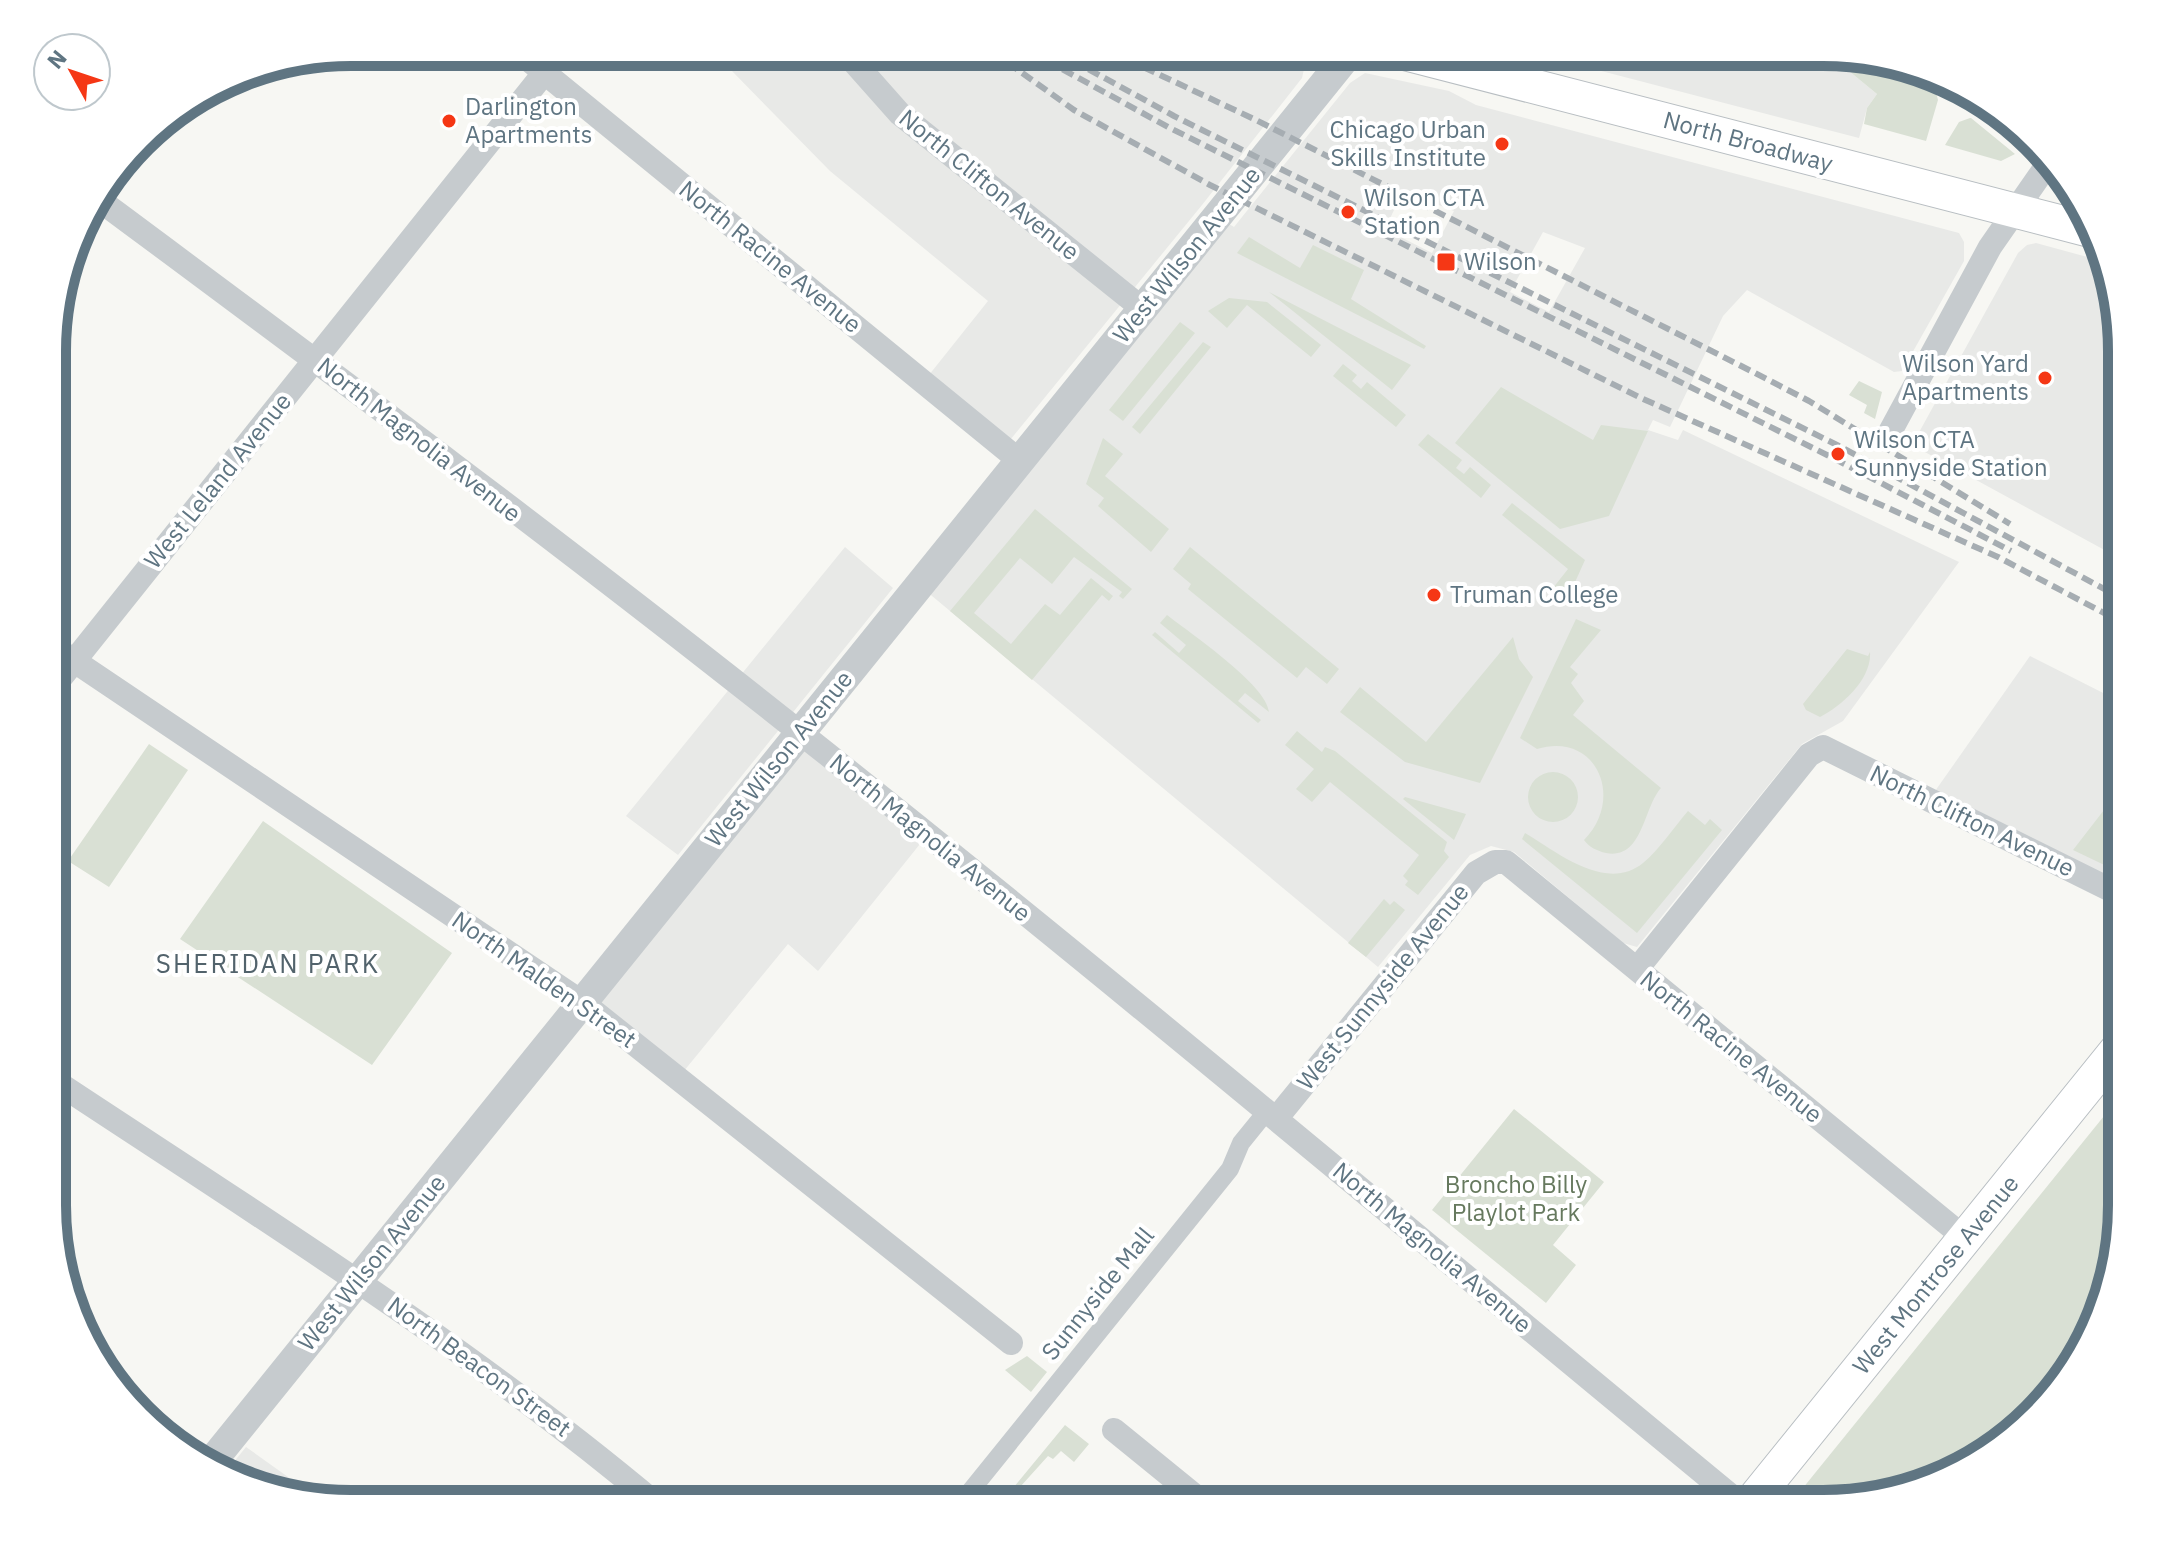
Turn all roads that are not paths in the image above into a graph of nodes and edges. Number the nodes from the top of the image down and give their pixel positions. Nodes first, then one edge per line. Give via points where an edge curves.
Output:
1 (536, 66) edge
2 (550, 66) edge
3 (857, 66) edge
4 (1339, 66) edge
5 (1455, 66) edge
6 (544, 73) junction
7 (2043, 170) edge
8 (106, 205) edge
9 (2014, 210) junction
10 (2080, 227) edge
11 (1143, 309) junction
12 (314, 360) junction
13 (1890, 432) dead end
14 (1020, 461) junction
15 (66, 651) edge
16 (66, 656) edge
17 (801, 733) junction
18 (1495, 862) joint
19 (2108, 888) edge
20 (1637, 969) junction
21 (583, 1003) junction
22 (2108, 1061) edge
23 (67, 1089) edge
24 (1271, 1115) junction
25 (1965, 1238) junction
26 (357, 1281) junction
27 (1011, 1343) dead end
28 (1114, 1430) dead end
29 (216, 1456) edge
30 (640, 1490) edge
31 (971, 1490) edge
32 (1188, 1490) edge
33 (1724, 1490) edge
34 (1761, 1490) edge

1 - 6 street, North Racine Avenue
2 - 6 street, West Leland Avenue
3 - 11 street, North Clifton Avenue via 900,114
4 - 11 street, West Wilson Avenue
5 - 9 main road, North Broadway
6 - 12 street, West Leland Avenue
6 - 14 street, North Racine Avenue
7 - 9 street
8 - 12 street, North Magnolia Avenue
9 - 10 main road, North Broadway
9 - 13 street
11 - 14 street, West Wilson Avenue
12 - 15 street, West Leland Avenue
12 - 17 street, North Magnolia Avenue
14 - 17 street, West Wilson Avenue
16 - 21 street, North Malden Street
17 - 21 street, West Wilson Avenue
17 - 24 street, North Magnolia Avenue
18 - 20 street, North Racine Avenue via 1514,866
18 - 24 street, West Sunnyside Avenue via 1476,873
19 - 20 street, North Clifton Avenue via 1823,747 1809,755
20 - 25 street, North Racine Avenue
21 - 26 street, West Wilson Avenue
21 - 27 street, North Malden Street
22 - 25 main road, West Montrose Avenue
23 - 26 street, North Beacon Street
24 - 31 street, Sunnyside Mall via 1241,1143 1230,1169
24 - 33 street, North Magnolia Avenue
25 - 34 main road, West Montrose Avenue
26 - 29 street, West Wilson Avenue
26 - 30 street, North Beacon Street via 586,1444
28 - 32 street

